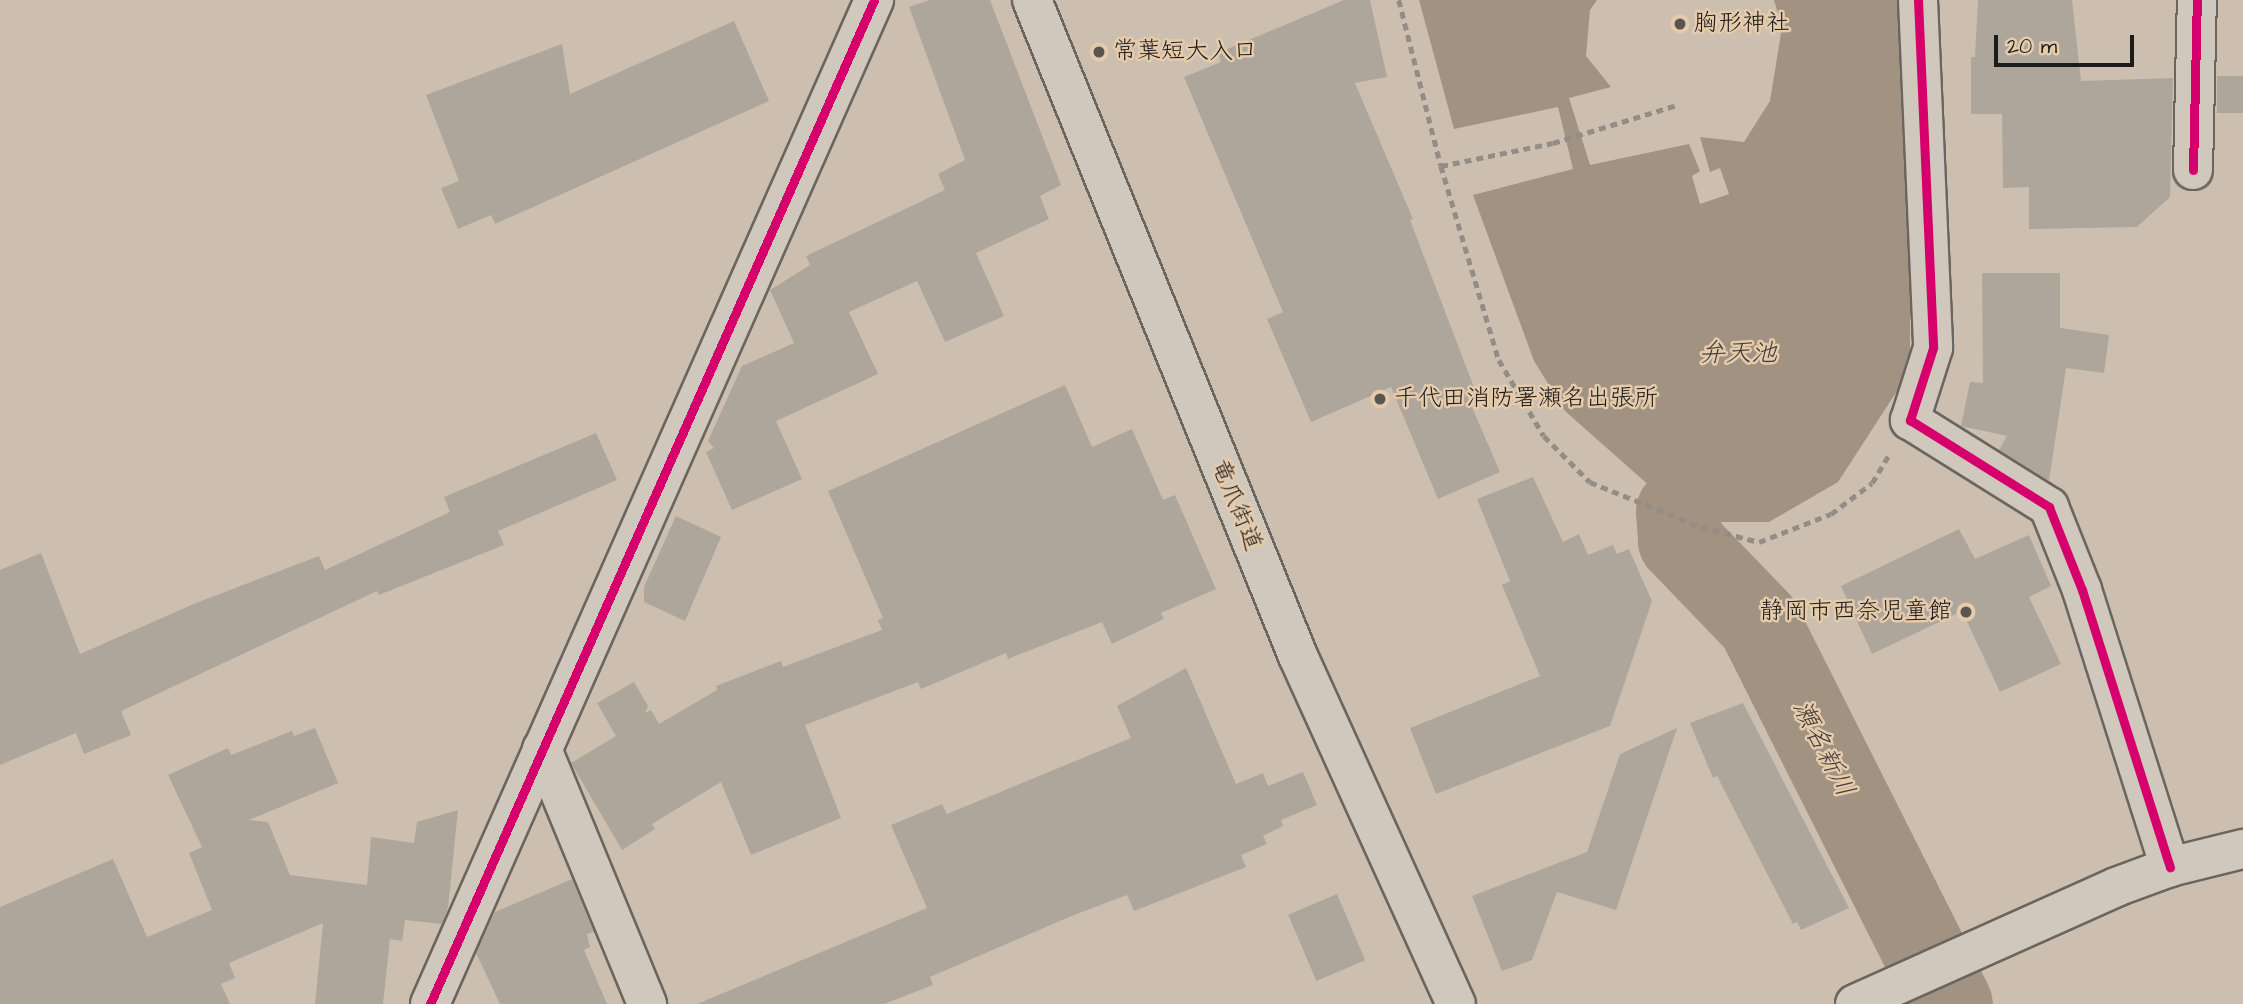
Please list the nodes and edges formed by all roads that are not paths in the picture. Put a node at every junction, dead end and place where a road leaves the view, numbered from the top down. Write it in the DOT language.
graph roads {
  1 [pos="874,0"];
  2 [pos="1032,0"];
  3 [pos="1918,0"];
  4 [pos="2197,0"];
  5 [pos="2193,170"];
  6 [pos="542,750"];
  7 [pos="2243,849"];
  8 [pos="2170,867"];
  9 [pos="430,1004"];
  10 [pos="647,1004"];
  11 [pos="1456,1004"];
  12 [pos="1855,1004"];
  1 -- 6 [label="street"];
  2 -- 11 [label="street, 竜爪街道"];
  3 -- 8 [label="street"];
  4 -- 5 [label="street"];
  6 -- 9 [label="street"];
  6 -- 10 [label="street"];
  7 -- 8 [label="street"];
  8 -- 12 [label="street"];
}
